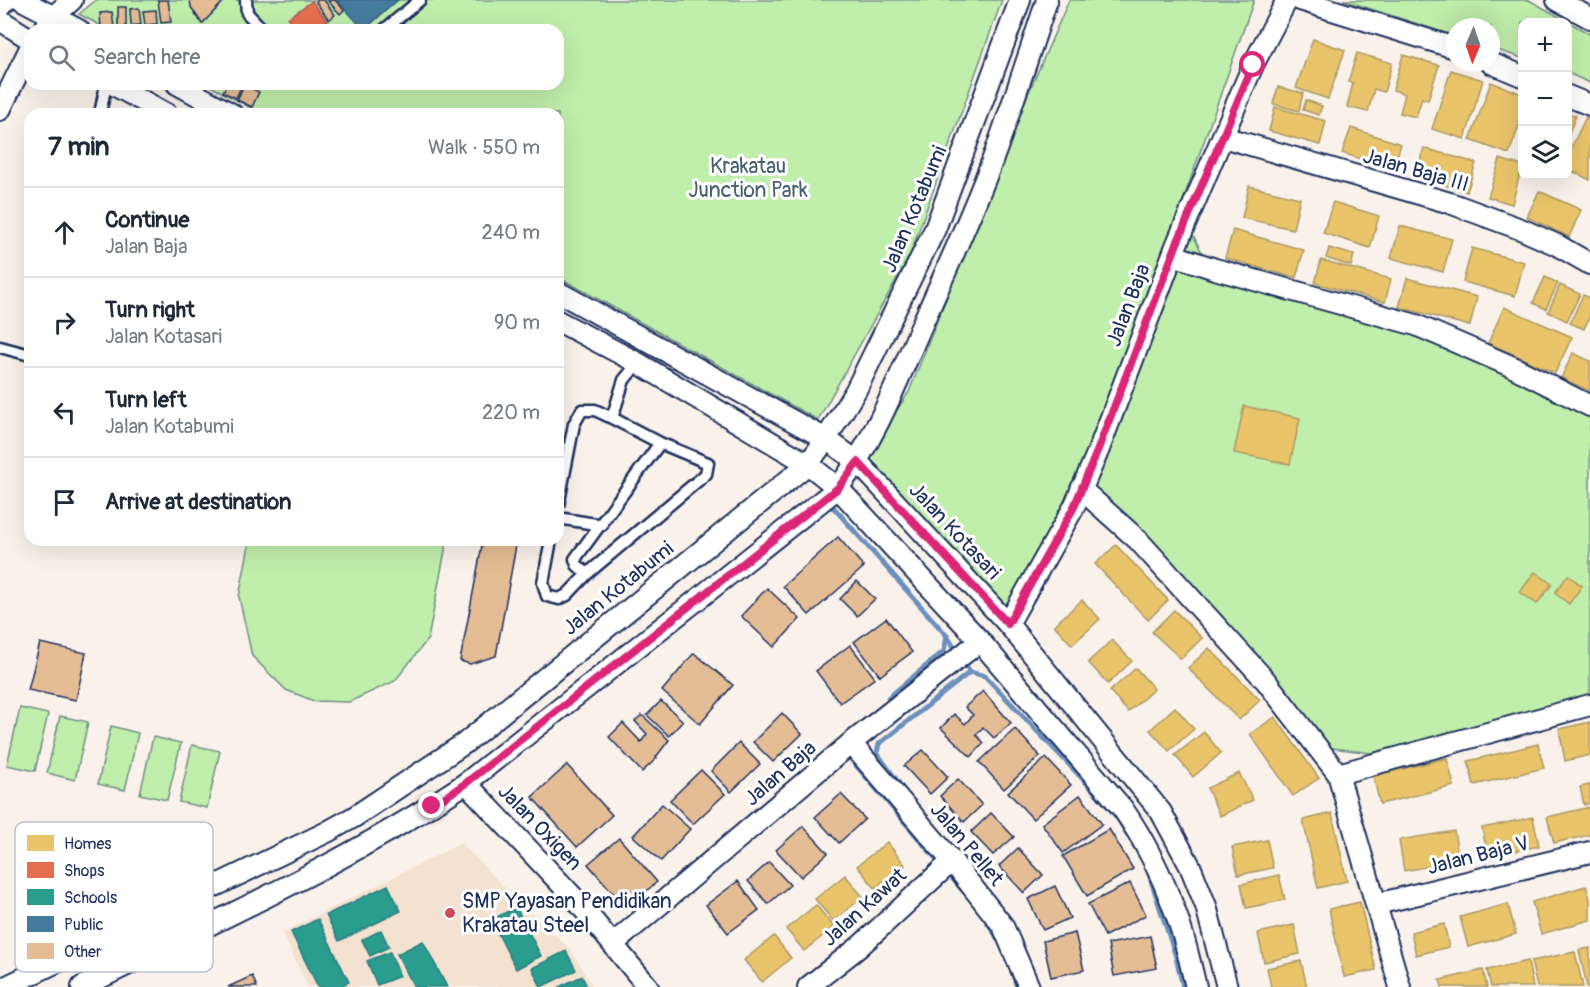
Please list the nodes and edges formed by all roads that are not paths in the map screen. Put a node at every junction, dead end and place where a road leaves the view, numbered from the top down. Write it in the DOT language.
graph roads {
  1 [pos="6,0"];
  2 [pos="22,0"];
  3 [pos="72,0"];
  4 [pos="246,0"];
  5 [pos="420,0"];
  6 [pos="1020,0"];
  7 [pos="1047,0"];
  8 [pos="1287,0"];
  9 [pos="1300,0"];
  10 [pos="1557,0"];
  11 [pos="0,7"];
  12 [pos="1590,18"];
  13 [pos="0,20"];
  14 [pos="48,23"];
  15 [pos="257,24"];
  16 [pos="391,24"];
  17 [pos="24,35"];
  18 [pos="1446,45"];
  19 [pos="24,60"];
  20 [pos="1500,67"];
  21 [pos="1518,74"];
  22 [pos="105,90"];
  23 [pos="123,90"];
  24 [pos="188,90"];
  25 [pos="1572,98"];
  26 [pos="1590,105"];
  27 [pos="101,108"];
  28 [pos="154,108"];
  29 [pos="221,108"];
  30 [pos="0,110"];
  31 [pos="1223,137"];
  32 [pos="1173,255"];
  33 [pos="1590,264"];
  34 [pos="564,295"];
  35 [pos="564,324"];
  36 [pos="0,347"];
  37 [pos="24,353"];
  38 [pos="638,363"];
  39 [pos="1590,406"];
  40 [pos="612,418"];
  41 [pos="826,439"];
  42 [pos="660,443"];
  43 [pos="858,462"];
  44 [pos="808,464"];
  45 [pos="564,476"];
  46 [pos="838,488"];
  47 [pos="1082,489"];
  48 [pos="564,519"];
  49 [pos="602,525"];
  50 [pos="550,546"];
  51 [pos="587,574"];
  52 [pos="1008,624"];
  53 [pos="978,643"];
  54 [pos="1590,705"];
  55 [pos="851,743"];
  56 [pos="1338,774"];
  57 [pos="466,783"];
  58 [pos="1161,812"];
  59 [pos="1136,827"];
  60 [pos="327,832"];
  61 [pos="1590,852"];
  62 [pos="342,857"];
  63 [pos="946,866"];
  64 [pos="213,887"];
  65 [pos="1377,904"];
  66 [pos="213,922"];
  67 [pos="613,944"];
  68 [pos="36,972"];
  69 [pos="112,972"];
  70 [pos="5,987"];
  71 [pos="82,987"];
  72 [pos="648,987"];
  73 [pos="808,987"];
  74 [pos="1029,987"];
  75 [pos="1197,987"];
  76 [pos="1227,987"];
  77 [pos="1400,987"];
  1 -- 11 [label="street"];
  2 -- 14 [label="street"];
  3 -- 14 [label="street"];
  4 -- 15 [label="lane"];
  5 -- 16 [label="lane"];
  6 -- 41 [label="street, Jalan Kotabumi"];
  7 -- 43 [label="street"];
  8 -- 31 [label="street, Jalan Baja"];
  9 -- 18 [label="street"];
  10 -- 12 [label="street"];
  13 -- 17 [label="street"];
  19 -- 30 [label="street"];
  20 -- 21 [label="street"];
  22 -- 27 [label="lane"];
  23 -- 28 [label="street"];
  24 -- 29 [label="street"];
  25 -- 26 [label="street"];
  31 -- 32 [label="street, Jalan Baja"];
  31 -- 33 [label="street, Jalan Baja III"];
  32 -- 39 [label="street"];
  32 -- 47 [label="street, Jalan Baja"];
  34 -- 41 [label="street, Jalan Kotasari"];
  35 -- 38 [label="street"];
  36 -- 37 [label="lane"];
  38 -- 40 [label="lane"];
  38 -- 44 [label="street"];
  40 -- 42 [label="lane"];
  40 -- 45 [label="lane"];
  41 -- 43 [label="street, Jalan Kotasari"];
  41 -- 44 [label="street, Jalan Kotabumi"];
  42 -- 49 [label="lane"];
  42 -- 51 [label="lane"];
  43 -- 46 [label="street"];
  43 -- 52 [label="street, Jalan Kotasari"];
  44 -- 46 [label="street"];
  44 -- 60 [label="street, Jalan Kotabumi"];
  46 -- 53 [label="street"];
  46 -- 57 [label="street"];
  47 -- 52 [label="street, Jalan Baja"];
  47 -- 56 [label="street"];
  48 -- 49 [label="lane"];
  49 -- 51 [label="lane"];
  50 -- 51 [label="lane"];
  52 -- 58 [label="street, Jalan Kotasari"];
  53 -- 55 [label="street, Jalan Baja"];
  53 -- 59 [label="street"];
  54 -- 56 [label="street"];
  55 -- 63 [label="street, Jalan Pellet"];
  55 -- 67 [label="street, Jalan Baja"];
  56 -- 65 [label="street"];
  57 -- 62 [label="street"];
  57 -- 67 [label="street, Jalan Oxigen"];
  58 -- 59 [label="street"];
  58 -- 76 [label="street, Jalan Kotasari"];
  59 -- 75 [label="street"];
  60 -- 62 [label="street"];
  60 -- 64 [label="street, Jalan Kotabumi"];
  61 -- 65 [label="street, Jalan Baja V"];
  62 -- 66 [label="street"];
  63 -- 73 [label="street, Jalan Kawat"];
  63 -- 74 [label="street, Jalan Pellet"];
  65 -- 77 [label="street"];
  67 -- 72 [label="street, Jalan Oxigen"];
  68 -- 70 [label="street, Jalan Kotabumi"];
  69 -- 71 [label="street"];
}
